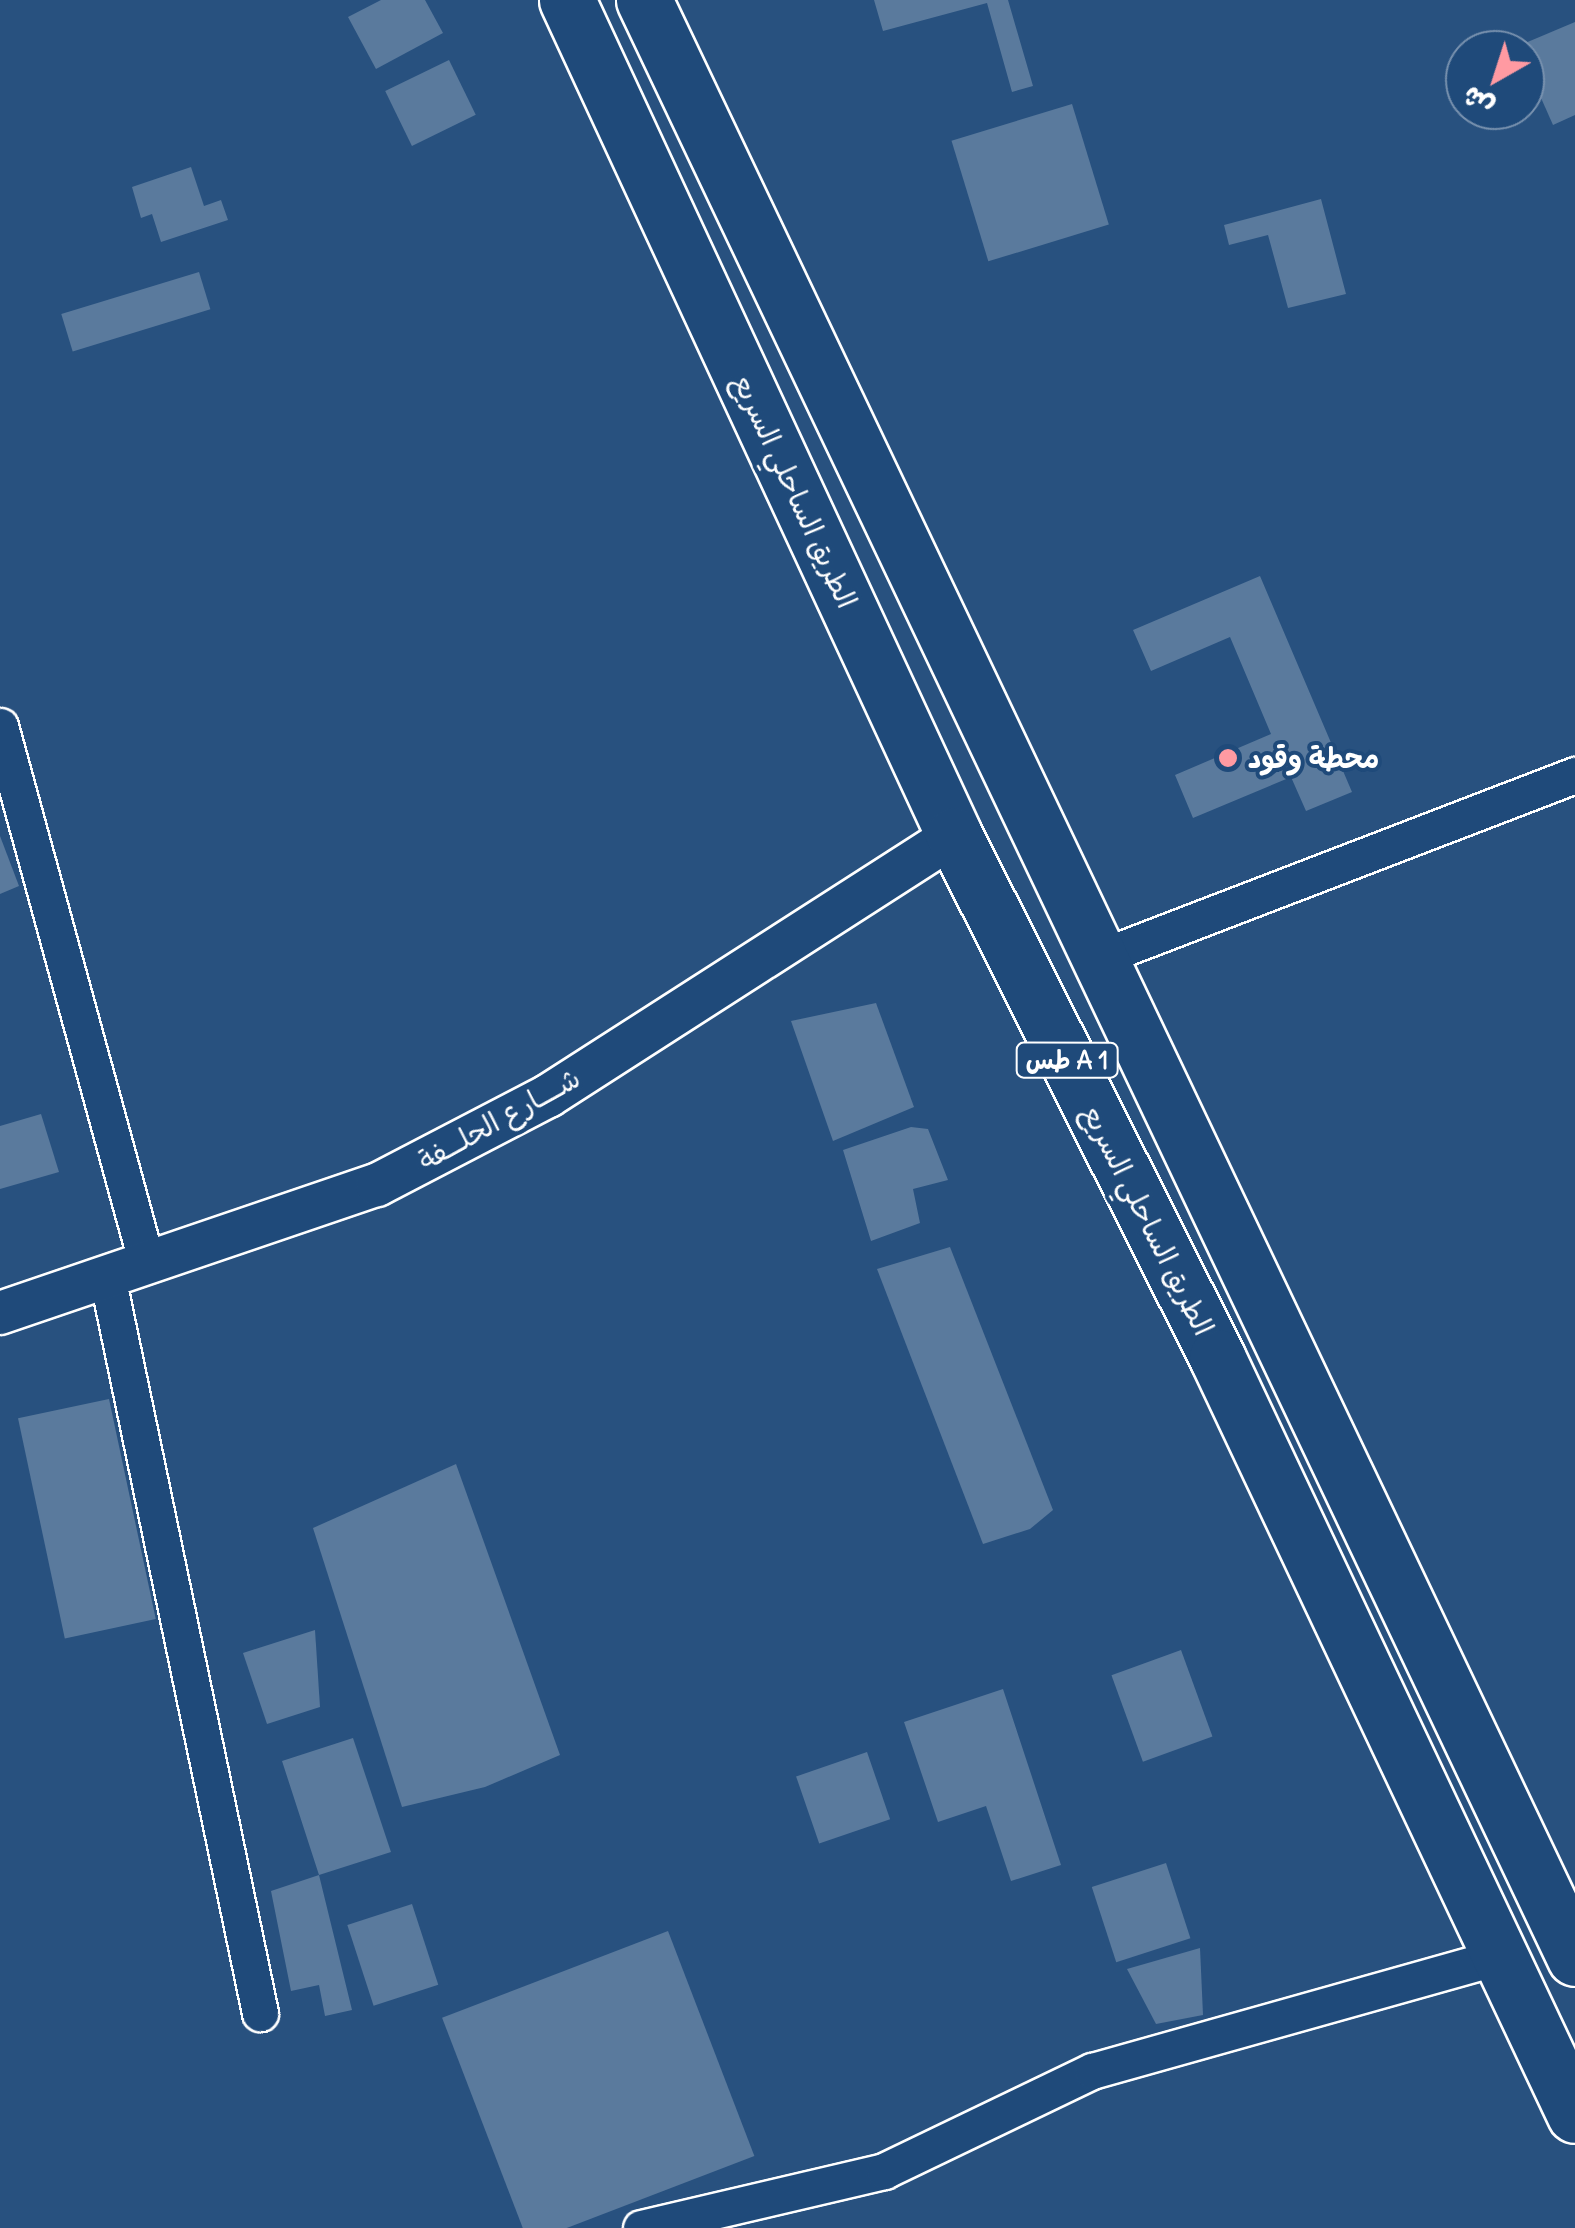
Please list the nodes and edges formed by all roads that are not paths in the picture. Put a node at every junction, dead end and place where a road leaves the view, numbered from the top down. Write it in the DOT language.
graph roads {
  1 [pos="566,0"];
  2 [pos="644,0"];
  3 [pos="0,726"];
  4 [pos="1575,775"];
  5 [pos="954,835"];
  6 [pos="1100,957"];
  7 [pos="127,1270"];
  8 [pos="0,1313"];
  9 [pos="1573,1950"];
  10 [pos="1498,1957"];
  11 [pos="260,2013"];
  12 [pos="1575,2113"];
  13 [pos="641,2228"];
  1 -- 5 [label="highway, الطريق الساحلي السريع / طس A 1"];
  2 -- 6 [label="highway, طس A 1"];
  3 -- 7 [label="street"];
  4 -- 6 [label="street"];
  5 -- 7 [label="street, شــــارع الحلـــفة"];
  5 -- 10 [label="highway, الطريق الساحلي السريع / طس A 1"];
  6 -- 9 [label="highway, طس A 1"];
  7 -- 8 [label="street, شــــارع الحلـــفة"];
  7 -- 11 [label="street"];
  10 -- 12 [label="highway, الطريق الساحلي السريع / طس A 1"];
  10 -- 13 [label="street"];
}
